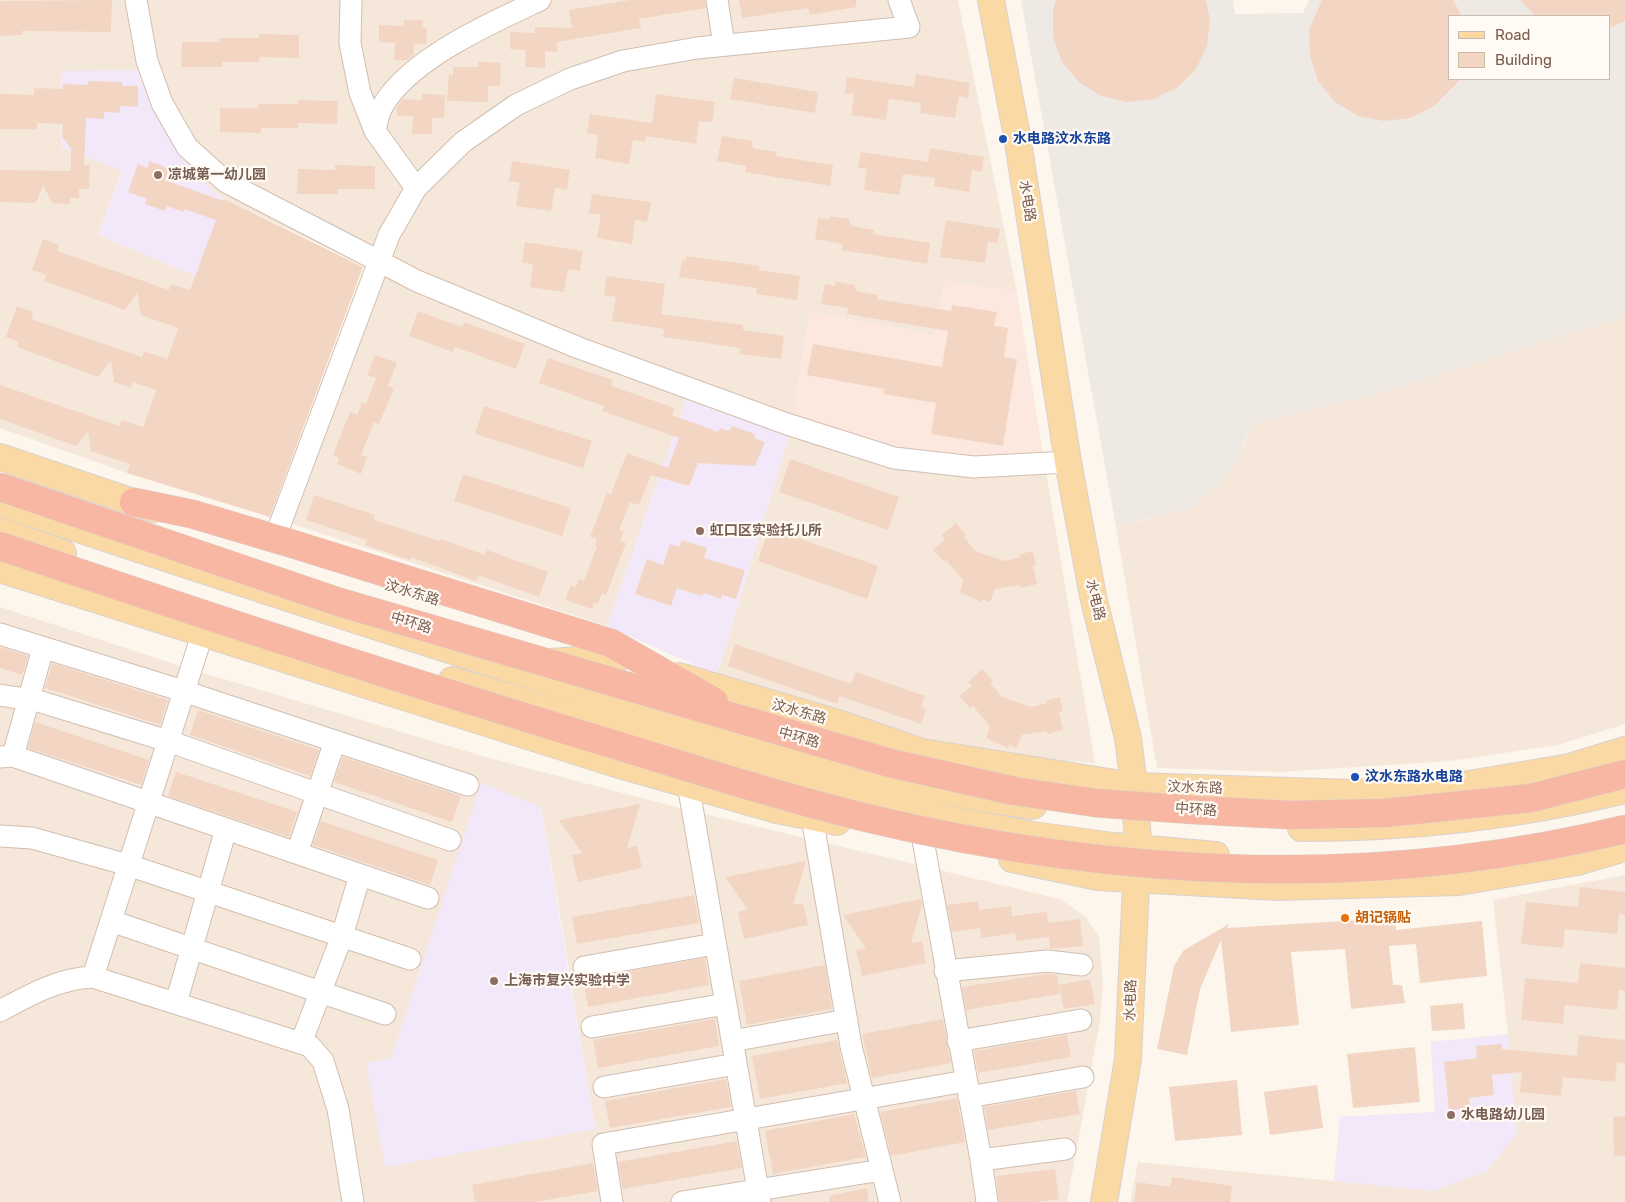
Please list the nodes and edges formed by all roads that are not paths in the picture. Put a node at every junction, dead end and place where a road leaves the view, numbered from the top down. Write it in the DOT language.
graph roads {
  1 [pos="136,0"];
  2 [pos="351,0"];
  3 [pos="540,0"];
  4 [pos="717,0"];
  5 [pos="899,0"];
  6 [pos="991,0"];
  7 [pos="724,45"];
  8 [pos="375,131"];
  9 [pos="416,188"];
  10 [pos="378,259"];
  11 [pos="0,458"];
  12 [pos="1068,462"];
  13 [pos="0,487"];
  14 [pos="134,502"];
  15 [pos="0,503"];
  16 [pos="0,531"];
  17 [pos="281,534"];
  18 [pos="0,546"];
  19 [pos="0,570"];
  20 [pos="166,588"];
  21 [pos="92,600"];
  22 [pos="0,634"];
  23 [pos="202,635"];
  24 [pos="43,648"];
  25 [pos="620,657"];
  26 [pos="498,665"];
  27 [pos="712,686"];
  28 [pos="183,691"];
  29 [pos="488,691"];
  30 [pos="0,695"];
  31 [pos="28,700"];
  32 [pos="752,725"];
  33 [pos="844,725"];
  34 [pos="168,741"];
  35 [pos="335,741"];
  36 [pos="1625,750"];
  37 [pos="6,757"];
  38 [pos="594,757"];
  39 [pos="1537,772"];
  40 [pos="1625,774"];
  41 [pos="904,782"];
  42 [pos="688,784"];
  43 [pos="468,785"];
  44 [pos="1134,786"];
  45 [pos="1625,790"];
  46 [pos="318,794"];
  47 [pos="148,803"];
  48 [pos="1625,815"];
  49 [pos="812,817"];
  50 [pos="1482,818"];
  51 [pos="1136,819"];
  52 [pos="226,829"];
  53 [pos="1625,829"];
  54 [pos="1549,833"];
  55 [pos="0,836"];
  56 [pos="450,840"];
  57 [pos="923,840"];
  58 [pos="1138,848"];
  59 [pos="1625,848"];
  60 [pos="297,853"];
  61 [pos="128,865"];
  62 [pos="360,874"];
  63 [pos="1502,874"];
  64 [pos="1136,880"];
  65 [pos="209,892"];
  66 [pos="428,898"];
  67 [pos="111,921"];
  68 [pos="342,936"];
  69 [pos="715,944"];
  70 [pos="193,949"];
  71 [pos="410,959"];
  72 [pos="1082,965"];
  73 [pos="584,967"];
  74 [pos="945,971"];
  75 [pos="93,977"];
  76 [pos="322,993"];
  77 [pos="176,1003"];
  78 [pos="726,1004"];
  79 [pos="0,1011"];
  80 [pos="385,1014"];
  81 [pos="847,1020"];
  82 [pos="1081,1020"];
  83 [pos="592,1027"];
  84 [pos="732,1041"];
  85 [pos="958,1041"];
  86 [pos="301,1043"];
  87 [pos="736,1064"];
  88 [pos="1083,1077"];
  89 [pos="604,1087"];
  90 [pos="967,1089"];
  91 [pos="864,1098"];
  92 [pos="746,1119"];
  93 [pos="1065,1149"];
  94 [pos="981,1160"];
  95 [pos="882,1170"];
  96 [pos="759,1196"];
  97 [pos="353,1202"];
  98 [pos="612,1202"];
  99 [pos="682,1202"];
  100 [pos="890,1202"];
  101 [pos="987,1202"];
  102 [pos="1104,1202"];
  1 -- 10 [label="street"];
  2 -- 8 [label="street"];
  3 -- 8 [label="street"];
  4 -- 7 [label="street"];
  5 -- 7 [label="street"];
  6 -- 12 [label="main road, 水电路"];
  7 -- 9 [label="street"];
  8 -- 9 [label="street"];
  9 -- 10 [label="street"];
  10 -- 12 [label="street"];
  10 -- 17 [label="street"];
  11 -- 14 [label="main road, 汶水东路"];
  12 -- 44 [label="main road, 水电路"];
  13 -- 32 [label="highway, 中环路, bridge"];
  14 -- 17 [label="highway"];
  14 -- 25 [label="main road, 汶水东路"];
  15 -- 26 [label="main road"];
  16 -- 20 [label="main road"];
  17 -- 27 [label="street"];
  17 -- 32 [label="highway, bridge"];
  18 -- 53 [label="highway, bridge"];
  19 -- 21 [label="main road"];
  20 -- 21 [label="main road"];
  20 -- 29 [label="main road"];
  21 -- 23 [label="main road"];
  22 -- 24 [label="street"];
  23 -- 28 [label="street"];
  23 -- 38 [label="main road"];
  24 -- 28 [label="street"];
  24 -- 31 [label="street"];
  25 -- 26 [label="main road"];
  25 -- 27 [label="main road, 汶水东路"];
  26 -- 41 [label="main road"];
  27 -- 33 [label="main road, 汶水东路"];
  28 -- 34 [label="street"];
  28 -- 35 [label="street"];
  29 -- 38 [label="main road"];
  29 -- 58 [label="main road"];
  30 -- 31 [label="street"];
  31 -- 34 [label="street"];
  31 -- 37 [label="street"];
  32 -- 40 [label="highway, 中环路, bridge"];
  33 -- 41 [label="main road"];
  33 -- 44 [label="main road, 汶水东路"];
  34 -- 46 [label="street"];
  34 -- 47 [label="street"];
  35 -- 43 [label="street"];
  35 -- 46 [label="street"];
  36 -- 39 [label="main road, 汶水东路"];
  37 -- 47 [label="street"];
  38 -- 42 [label="main road"];
  39 -- 44 [label="main road, 汶水东路"];
  39 -- 50 [label="main road"];
  41 -- 51 [label="main road"];
  42 -- 49 [label="main road"];
  42 -- 69 [label="street"];
  44 -- 51 [label="main road, 水电路"];
  45 -- 50 [label="main road"];
  46 -- 56 [label="street"];
  46 -- 60 [label="street"];
  47 -- 52 [label="street"];
  47 -- 61 [label="street"];
  48 -- 54 [label="main road"];
  49 -- 57 [label="main road"];
  49 -- 81 [label="street"];
  50 -- 51 [label="main road"];
  51 -- 58 [label="main road, 水电路"];
  52 -- 60 [label="street"];
  52 -- 65 [label="street"];
  54 -- 58 [label="main road"];
  54 -- 63 [label="main road"];
  55 -- 61 [label="street"];
  57 -- 64 [label="main road"];
  57 -- 74 [label="street"];
  58 -- 64 [label="main road, 水电路"];
  59 -- 63 [label="main road"];
  60 -- 62 [label="street"];
  61 -- 65 [label="street"];
  61 -- 67 [label="street"];
  62 -- 66 [label="street"];
  62 -- 68 [label="street"];
  63 -- 64 [label="main road"];
  64 -- 102 [label="main road, 水电路"];
  65 -- 68 [label="street"];
  65 -- 70 [label="street"];
  67 -- 70 [label="street"];
  67 -- 75 [label="street"];
  68 -- 71 [label="street"];
  68 -- 76 [label="street"];
  69 -- 73 [label="street"];
  69 -- 78 [label="street"];
  70 -- 76 [label="street"];
  70 -- 77 [label="street"];
  72 -- 74 [label="street"];
  74 -- 85 [label="street"];
  75 -- 77 [label="street"];
  75 -- 79 [label="street"];
  76 -- 80 [label="street"];
  76 -- 86 [label="street"];
  77 -- 86 [label="street"];
  78 -- 83 [label="street"];
  78 -- 84 [label="street"];
  81 -- 84 [label="street"];
  81 -- 91 [label="street"];
  82 -- 85 [label="street"];
  84 -- 87 [label="street"];
  85 -- 90 [label="street"];
  86 -- 97 [label="street"];
  87 -- 89 [label="street"];
  87 -- 92 [label="street"];
  88 -- 90 [label="street"];
  90 -- 91 [label="street"];
  90 -- 94 [label="street"];
  91 -- 92 [label="street"];
  91 -- 95 [label="street"];
  92 -- 96 [label="street"];
  92 -- 98 [label="street"];
  93 -- 94 [label="street"];
  94 -- 101 [label="street"];
  95 -- 96 [label="street"];
  95 -- 100 [label="street"];
  96 -- 99 [label="street"];
}
